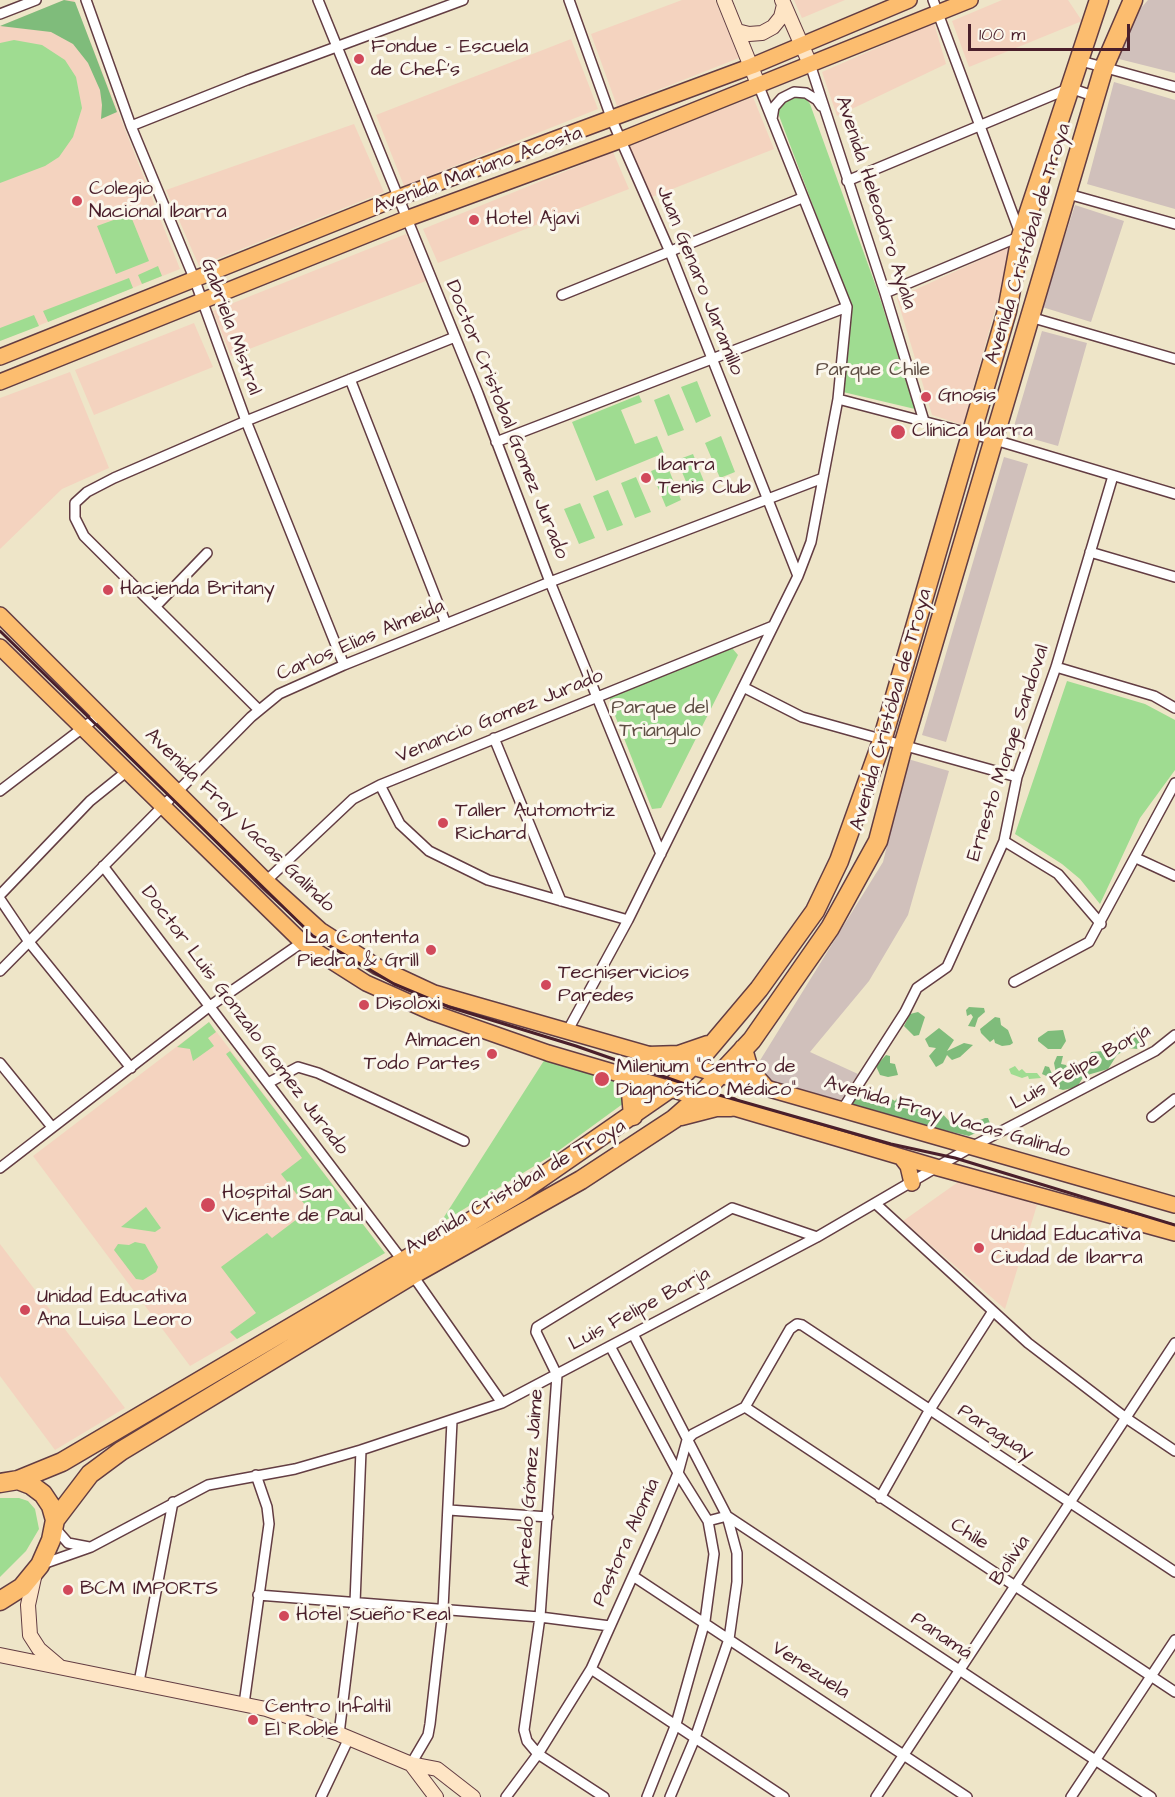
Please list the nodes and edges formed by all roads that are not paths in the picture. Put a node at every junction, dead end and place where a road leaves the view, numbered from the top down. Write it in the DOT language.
graph roads {
  1 [pos="36,0"];
  2 [pos="86,0"];
  3 [pos="318,0"];
  4 [pos="463,0"];
  5 [pos="569,0"];
  6 [pos="724,0"];
  7 [pos="909,0"];
  8 [pos="970,0"];
  9 [pos="1086,0"];
  10 [pos="1099,0"];
  11 [pos="1133,0"];
  12 [pos="783,3"];
  13 [pos="936,6"];
  14 [pos="0,14"];
  15 [pos="1094,21"];
  16 [pos="737,31"];
  17 [pos="802,45"];
  18 [pos="336,46"];
  19 [pos="1081,61"];
  20 [pos="810,64"];
  21 [pos="752,66"];
  22 [pos="1104,67"];
  23 [pos="758,84"];
  24 [pos="1175,87"];
  25 [pos="1070,88"];
  26 [pos="1096,97"];
  27 [pos="824,111"];
  28 [pos="612,120"];
  29 [pos="772,120"];
  30 [pos="982,125"];
  31 [pos="131,126"];
  32 [pos="621,140"];
  33 [pos="847,181"];
  34 [pos="1068,194"];
  35 [pos="398,198"];
  36 [pos="802,198"];
  37 [pos="406,219"];
  38 [pos="1175,224"];
  39 [pos="1021,236"];
  40 [pos="670,252"];
  41 [pos="194,278"];
  42 [pos="885,293"];
  43 [pos="562,295"];
  44 [pos="203,300"];
  45 [pos="847,307"];
  46 [pos="1030,317"];
  47 [pos="455,337"];
  48 [pos="0,357"];
  49 [pos="1175,359"];
  50 [pos="713,361"];
  51 [pos="350,379"];
  52 [pos="0,382"];
  53 [pos="838,399"];
  54 [pos="246,421"];
  55 [pos="924,421"];
  56 [pos="972,434"];
  57 [pos="995,440"];
  58 [pos="496,442"];
  59 [pos="1113,476"];
  60 [pos="823,478"];
  61 [pos="1175,494"];
  62 [pos="768,500"];
  63 [pos="1090,552"];
  64 [pos="207,553"];
  65 [pos="798,576"];
  66 [pos="1175,577"];
  67 [pos="550,582"];
  68 [pos="156,606"];
  69 [pos="0,615"];
  70 [pos="446,624"];
  71 [pos="773,626"];
  72 [pos="0,647"];
  73 [pos="344,665"];
  74 [pos="1056,667"];
  75 [pos="743,687"];
  76 [pos="598,696"];
  77 [pos="1175,708"];
  78 [pos="258,709"];
  79 [pos="101,714"];
  80 [pos="82,728"];
  81 [pos="494,738"];
  82 [pos="882,741"];
  83 [pos="903,746"];
  84 [pos="126,772"];
  85 [pos="1017,777"];
  86 [pos="1175,783"];
  87 [pos="380,785"];
  88 [pos="0,791"];
  89 [pos="177,792"];
  90 [pos="162,807"];
  91 [pos="1004,841"];
  92 [pos="661,854"];
  93 [pos="1136,858"];
  94 [pos="104,866"];
  95 [pos="1175,876"];
  96 [pos="266,881"];
  97 [pos="0,897"];
  98 [pos="561,901"];
  99 [pos="628,920"];
  100 [pos="1101,924"];
  101 [pos="320,930"];
  102 [pos="29,942"];
  103 [pos="303,943"];
  104 [pos="0,971"];
  105 [pos="1014,982"];
  106 [pos="210,1006"];
  107 [pos="568,1030"];
  108 [pos="1175,1035"];
  109 [pos="715,1041"];
  110 [pos="744,1049"];
  111 [pos="648,1056"];
  112 [pos="0,1063"];
  113 [pos="131,1068"];
  114 [pos="689,1068"];
  115 [pos="720,1075"];
  116 [pos="624,1076"];
  117 [pos="268,1083"];
  118 [pos="764,1087"];
  119 [pos="669,1089"];
  120 [pos="699,1097"];
  121 [pos="1175,1099"];
  122 [pos="731,1107"];
  123 [pos="842,1110"];
  124 [pos="633,1116"];
  125 [pos="1152,1117"];
  126 [pos="674,1119"];
  127 [pos="52,1127"];
  128 [pos="464,1141"];
  129 [pos="973,1146"];
  130 [pos="901,1157"];
  131 [pos="0,1168"];
  132 [pos="939,1168"];
  133 [pos="912,1183"];
  134 [pos="876,1203"];
  135 [pos="1175,1205"];
  136 [pos="1175,1233"];
  137 [pos="817,1237"];
  138 [pos="407,1268"];
  139 [pos="993,1311"];
  140 [pos="633,1334"];
  141 [pos="1175,1343"];
  142 [pos="610,1346"];
  143 [pos="557,1375"];
  144 [pos="502,1403"];
  145 [pos="745,1407"];
  146 [pos="928,1411"];
  147 [pos="1126,1418"];
  148 [pos="452,1421"];
  149 [pos="687,1440"];
  150 [pos="361,1450"];
  151 [pos="1175,1451"];
  152 [pos="678,1473"];
  153 [pos="256,1475"];
  154 [pos="7,1478"];
  155 [pos="880,1498"];
  156 [pos="173,1502"];
  157 [pos="1071,1503"];
  158 [pos="449,1510"];
  159 [pos="727,1516"];
  160 [pos="548,1517"];
  161 [pos="708,1521"];
  162 [pos="55,1523"];
  163 [pos="91,1547"];
  164 [pos="38,1569"];
  165 [pos="1175,1572"];
  166 [pos="633,1575"];
  167 [pos="1015,1587"];
  168 [pos="258,1595"];
  169 [pos="0,1601"];
  170 [pos="355,1603"];
  171 [pos="443,1609"];
  172 [pos="540,1617"];
  173 [pos="705,1621"];
  174 [pos="610,1626"];
  175 [pos="729,1639"];
  176 [pos="1175,1640"];
  177 [pos="0,1655"];
  178 [pos="63,1669"];
  179 [pos="591,1669"];
  180 [pos="960,1671"];
  181 [pos="1151,1676"];
  182 [pos="139,1682"];
  183 [pos="1175,1692"];
  184 [pos="244,1704"];
  185 [pos="676,1724"];
  186 [pos="344,1736"];
  187 [pos="695,1738"];
  188 [pos="538,1754"];
  189 [pos="904,1755"];
  190 [pos="1095,1760"];
  191 [pos="411,1764"];
  192 [pos="431,1794"];
  193 [pos="321,1797"];
  194 [pos="473,1797"];
  195 [pos="506,1797"];
  196 [pos="604,1797"];
  197 [pos="647,1797"];
  198 [pos="670,1797"];
  199 [pos="784,1797"];
  200 [pos="876,1797"];
  201 [pos="967,1797"];
  202 [pos="1071,1797"];
  203 [pos="1151,1797"];
  1 -- 14 [label="street"];
  2 -- 31 [label="street, Gabriela Mistral"];
  3 -- 18 [label="street, Doctor Cristobal Gomez Jurado"];
  4 -- 18 [label="street"];
  5 -- 28 [label="street, Juan Genaro Jaramillo"];
  6 -- 16 [label="street"];
  7 -- 17 [label="main road, Avenida Mariano Acosta"];
  8 -- 13 [label="main road, Avenida Mariano Acosta"];
  9 -- 15 [label="highway"];
  10 -- 15 [label="highway, Avenida Cristóbal de Troya"];
  11 -- 22 [label="highway, Avenida Cristóbal de Troya"];
  12 -- 16 [label="street"];
  12 -- 17 [label="street, Avenida Heleodoro Ayala"];
  13 -- 20 [label="main road, Avenida Mariano Acosta"];
  13 -- 30 [label="street"];
  15 -- 19 [label="highway, Avenida Cristóbal de Troya"];
  16 -- 21 [label="street"];
  17 -- 20 [label="street, Avenida Heleodoro Ayala"];
  17 -- 21 [label="main road, Avenida Mariano Acosta"];
  18 -- 31 [label="street"];
  18 -- 35 [label="street, Doctor Cristobal Gomez Jurado"];
  19 -- 22 [label="street"];
  19 -- 25 [label="highway, Avenida Cristóbal de Troya"];
  20 -- 23 [label="main road, Avenida Mariano Acosta"];
  20 -- 27 [label="street, Avenida Heleodoro Ayala"];
  21 -- 23 [label="street"];
  21 -- 28 [label="main road, Avenida Mariano Acosta"];
  22 -- 24 [label="street"];
  22 -- 26 [label="highway, Avenida Cristóbal de Troya"];
  23 -- 29 [label="street"];
  23 -- 32 [label="main road, Avenida Mariano Acosta"];
  25 -- 26 [label="street"];
  25 -- 30 [label="street"];
  25 -- 39 [label="highway, Avenida Cristóbal de Troya"];
  26 -- 34 [label="highway, Avenida Cristóbal de Troya"];
  27 -- 29 [label="street"];
  27 -- 33 [label="street, Avenida Heleodoro Ayala"];
  28 -- 32 [label="street, Juan Genaro Jaramillo"];
  28 -- 35 [label="main road, Avenida Mariano Acosta"];
  29 -- 36 [label="street"];
  30 -- 33 [label="street"];
  30 -- 39 [label="street"];
  31 -- 41 [label="street, Gabriela Mistral"];
  32 -- 37 [label="main road, Avenida Mariano Acosta"];
  32 -- 40 [label="street, Juan Genaro Jaramillo"];
  33 -- 42 [label="street, Avenida Heleodoro Ayala"];
  34 -- 38 [label="street"];
  34 -- 46 [label="highway, Avenida Cristóbal de Troya"];
  35 -- 37 [label="street, Doctor Cristobal Gomez Jurado"];
  35 -- 41 [label="main road, Avenida Mariano Acosta"];
  36 -- 40 [label="street"];
  36 -- 45 [label="street"];
  37 -- 44 [label="main road, Avenida Mariano Acosta"];
  37 -- 47 [label="street, Doctor Cristobal Gomez Jurado"];
  39 -- 42 [label="street"];
  39 -- 56 [label="highway, Avenida Cristóbal de Troya"];
  40 -- 43 [label="street"];
  40 -- 50 [label="street, Juan Genaro Jaramillo"];
  41 -- 44 [label="street, Gabriela Mistral"];
  41 -- 48 [label="main road, Avenida Mariano Acosta"];
  42 -- 55 [label="street, Avenida Heleodoro Ayala"];
  44 -- 52 [label="main road, Avenida Mariano Acosta"];
  44 -- 54 [label="street, Gabriela Mistral"];
  45 -- 50 [label="street"];
  45 -- 53 [label="street"];
  46 -- 49 [label="street"];
  46 -- 57 [label="highway, Avenida Cristóbal de Troya"];
  47 -- 51 [label="street"];
  47 -- 58 [label="street, Doctor Cristobal Gomez Jurado"];
  50 -- 58 [label="street"];
  50 -- 62 [label="street, Juan Genaro Jaramillo"];
  51 -- 54 [label="street"];
  51 -- 70 [label="street"];
  53 -- 55 [label="street"];
  53 -- 60 [label="street"];
  54 -- 68 [label="street"];
  54 -- 73 [label="street, Gabriela Mistral"];
  55 -- 56 [label="street"];
  56 -- 57 [label="street"];
  56 -- 82 [label="highway, Avenida Cristóbal de Troya"];
  57 -- 59 [label="street"];
  57 -- 83 [label="highway, Avenida Cristóbal de Troya"];
  58 -- 67 [label="street, Doctor Cristobal Gomez Jurado"];
  59 -- 61 [label="street"];
  59 -- 63 [label="street, Ernesto Monge Sandoval"];
  60 -- 62 [label="street, Carlos Elias Almeida"];
  60 -- 65 [label="street"];
  62 -- 65 [label="street, Juan Genaro Jaramillo"];
  62 -- 67 [label="street, Carlos Elias Almeida"];
  63 -- 66 [label="street"];
  63 -- 74 [label="street, Ernesto Monge Sandoval"];
  64 -- 68 [label="street"];
  65 -- 71 [label="street"];
  67 -- 70 [label="street, Carlos Elias Almeida"];
  67 -- 76 [label="street, Doctor Cristobal Gomez Jurado"];
  68 -- 78 [label="street"];
  69 -- 79 [label="main road, Avenida Fray Vacas Galindo"];
  70 -- 73 [label="street, Carlos Elias Almeida"];
  71 -- 75 [label="street"];
  71 -- 76 [label="street, Venancio Gomez Jurado"];
  72 -- 80 [label="main road"];
  73 -- 78 [label="street, Carlos Elias Almeida"];
  74 -- 77 [label="street"];
  74 -- 85 [label="street, Ernesto Monge Sandoval"];
  75 -- 82 [label="street"];
  75 -- 92 [label="street"];
  76 -- 81 [label="street, Venancio Gomez Jurado"];
  76 -- 92 [label="street, Doctor Cristobal Gomez Jurado"];
  78 -- 89 [label="street, Carlos Elias Almeida"];
  79 -- 80 [label="street"];
  79 -- 89 [label="main road, Avenida Fray Vacas Galindo"];
  80 -- 84 [label="main road"];
  80 -- 88 [label="street"];
  81 -- 87 [label="street, Venancio Gomez Jurado"];
  81 -- 98 [label="street"];
  82 -- 83 [label="street"];
  82 -- 109 [label="highway, Avenida Cristóbal de Troya"];
  83 -- 85 [label="street"];
  83 -- 110 [label="highway, Avenida Cristóbal de Troya"];
  84 -- 90 [label="main road"];
  84 -- 97 [label="street"];
  85 -- 91 [label="street, Ernesto Monge Sandoval"];
  86 -- 93 [label="street"];
  87 -- 96 [label="street, Venancio Gomez Jurado"];
  87 -- 98 [label="street"];
  89 -- 90 [label="street, Carlos Elias Almeida"];
  89 -- 96 [label="main road, Avenida Fray Vacas Galindo"];
  90 -- 94 [label="street, Carlos Elias Almeida"];
  90 -- 103 [label="main road"];
  91 -- 100 [label="street"];
  91 -- 123 [label="street, Ernesto Monge Sandoval"];
  92 -- 99 [label="street"];
  93 -- 95 [label="street"];
  93 -- 100 [label="street"];
  94 -- 102 [label="street, Carlos Elias Almeida"];
  94 -- 106 [label="street, Doctor Luis Gonzalo Gomez Jurado"];
  96 -- 101 [label="main road, Avenida Fray Vacas Galindo"];
  97 -- 102 [label="street"];
  98 -- 99 [label="street"];
  99 -- 107 [label="street"];
  100 -- 105 [label="street"];
  101 -- 103 [label="street"];
  101 -- 107 [label="main road, Avenida Fray Vacas Galindo"];
  102 -- 104 [label="street, Carlos Elias Almeida"];
  102 -- 113 [label="street"];
  103 -- 106 [label="street"];
  103 -- 116 [label="main road"];
  106 -- 113 [label="street"];
  106 -- 117 [label="street, Doctor Luis Gonzalo Gomez Jurado"];
  107 -- 111 [label="main road, Avenida Fray Vacas Galindo"];
  108 -- 129 [label="street, Luis Felipe Borja"];
  109 -- 111 [label="highway"];
  109 -- 114 [label="highway, Avenida Cristóbal de Troya"];
  110 -- 115 [label="highway, Avenida Cristóbal de Troya"];
  110 -- 118 [label="highway"];
  111 -- 114 [label="main road, Avenida Fray Vacas Galindo"];
  112 -- 127 [label="street"];
  113 -- 127 [label="street"];
  114 -- 115 [label="main road, Avenida Fray Vacas Galindo"];
  114 -- 119 [label="highway, Avenida Cristóbal de Troya"];
  115 -- 118 [label="main road, Avenida Fray Vacas Galindo"];
  115 -- 120 [label="highway, Avenida Cristóbal de Troya"];
  116 -- 119 [label="main road"];
  116 -- 124 [label="highway"];
  117 -- 128 [label="street"];
  117 -- 138 [label="street, Doctor Luis Gonzalo Gomez Jurado"];
  118 -- 123 [label="main road, Avenida Fray Vacas Galindo"];
  119 -- 120 [label="main road"];
  119 -- 124 [label="highway, Avenida Cristóbal de Troya"];
  120 -- 122 [label="main road"];
  120 -- 126 [label="highway, Avenida Cristóbal de Troya"];
  121 -- 125 [label="street"];
  122 -- 126 [label="highway"];
  122 -- 130 [label="main road"];
  123 -- 129 [label="main road, Avenida Fray Vacas Galindo"];
  124 -- 138 [label="highway, Avenida Cristóbal de Troya"];
  126 -- 138 [label="highway, Avenida Cristóbal de Troya"];
  127 -- 131 [label="street"];
  129 -- 132 [label="street, Luis Felipe Borja"];
  129 -- 135 [label="main road, Avenida Fray Vacas Galindo"];
  130 -- 132 [label="main road"];
  130 -- 133 [label="main road"];
  132 -- 133 [label="street, Luis Felipe Borja"];
  132 -- 136 [label="main road"];
  133 -- 134 [label="street, Luis Felipe Borja"];
  134 -- 137 [label="street, Luis Felipe Borja"];
  134 -- 139 [label="street"];
  137 -- 140 [label="street, Luis Felipe Borja"];
  137 -- 143 [label="street, Alfredo Gómez Jaime"];
  138 -- 144 [label="street, Doctor Luis Gonzalo Gomez Jurado"];
  138 -- 154 [label="highway, Avenida Cristóbal de Troya"];
  138 -- 162 [label="highway, Avenida Cristóbal de Troya"];
  139 -- 146 [label="street"];
  139 -- 147 [label="street"];
  140 -- 142 [label="street, Luis Felipe Borja"];
  140 -- 149 [label="street"];
  141 -- 147 [label="street, Bolivia"];
  142 -- 143 [label="street, Luis Felipe Borja"];
  142 -- 152 [label="street"];
  143 -- 144 [label="street, Luis Felipe Borja"];
  143 -- 160 [label="street, Alfredo Gómez Jaime"];
  144 -- 148 [label="street, Luis Felipe Borja"];
  145 -- 146 [label="street, Paraguay"];
  145 -- 149 [label="street"];
  145 -- 155 [label="street, Chile"];
  146 -- 155 [label="street"];
  146 -- 157 [label="street, Paraguay"];
  147 -- 151 [label="street"];
  147 -- 157 [label="street, Bolivia"];
  148 -- 150 [label="street, Luis Felipe Borja"];
  148 -- 158 [label="street"];
  149 -- 152 [label="street, Pastora Alomía"];
  149 -- 159 [label="street"];
  150 -- 153 [label="street, Luis Felipe Borja"];
  150 -- 170 [label="street"];
  152 -- 161 [label="street"];
  152 -- 166 [label="street, Pastora Alomía"];
  153 -- 156 [label="street, Luis Felipe Borja"];
  153 -- 168 [label="street"];
  154 -- 162 [label="highway"];
  155 -- 167 [label="street, Chile"];
  156 -- 163 [label="street, Luis Felipe Borja"];
  156 -- 182 [label="street"];
  157 -- 165 [label="street, Paraguay"];
  157 -- 167 [label="street, Bolivia"];
  158 -- 160 [label="street"];
  158 -- 171 [label="street"];
  159 -- 161 [label="street"];
  159 -- 175 [label="street"];
  159 -- 180 [label="street, Panamá"];
  160 -- 172 [label="street, Alfredo Gómez Jaime"];
  161 -- 173 [label="street"];
  162 -- 163 [label="street"];
  162 -- 164 [label="highway, Avenida Cristóbal de Troya"];
  163 -- 164 [label="street, Luis Felipe Borja"];
  164 -- 169 [label="highway"];
  164 -- 178 [label="street"];
  166 -- 173 [label="street, Venezuela"];
  166 -- 174 [label="street, Pastora Alomía"];
  167 -- 180 [label="street, Bolivia"];
  167 -- 181 [label="street, Chile"];
  168 -- 170 [label="street"];
  168 -- 184 [label="street"];
  170 -- 171 [label="street"];
  170 -- 186 [label="street"];
  171 -- 172 [label="street"];
  171 -- 191 [label="street"];
  172 -- 174 [label="street"];
  172 -- 188 [label="street, Alfredo Gómez Jaime"];
  173 -- 175 [label="street, Venezuela"];
  173 -- 185 [label="street"];
  174 -- 179 [label="street, Pastora Alomía"];
  175 -- 187 [label="street"];
  175 -- 189 [label="street, Venezuela"];
  176 -- 181 [label="street"];
  177 -- 178 [label="street"];
  178 -- 182 [label="street"];
  179 -- 185 [label="street"];
  179 -- 188 [label="street, Pastora Alomía"];
  180 -- 189 [label="street, Bolivia"];
  180 -- 190 [label="street, Panamá"];
  181 -- 183 [label="street, Chile"];
  181 -- 190 [label="street"];
  182 -- 184 [label="street"];
  184 -- 186 [label="street"];
  185 -- 187 [label="street"];
  185 -- 197 [label="street"];
  186 -- 191 [label="street"];
  186 -- 193 [label="street"];
  187 -- 198 [label="street"];
  187 -- 199 [label="street"];
  188 -- 195 [label="street, Pastora Alomía"];
  188 -- 196 [label="street"];
  189 -- 200 [label="street, Bolivia"];
  189 -- 201 [label="street, Venezuela"];
  190 -- 202 [label="street"];
  190 -- 203 [label="street, Panamá"];
  191 -- 192 [label="street"];
  191 -- 194 [label="street"];
}
